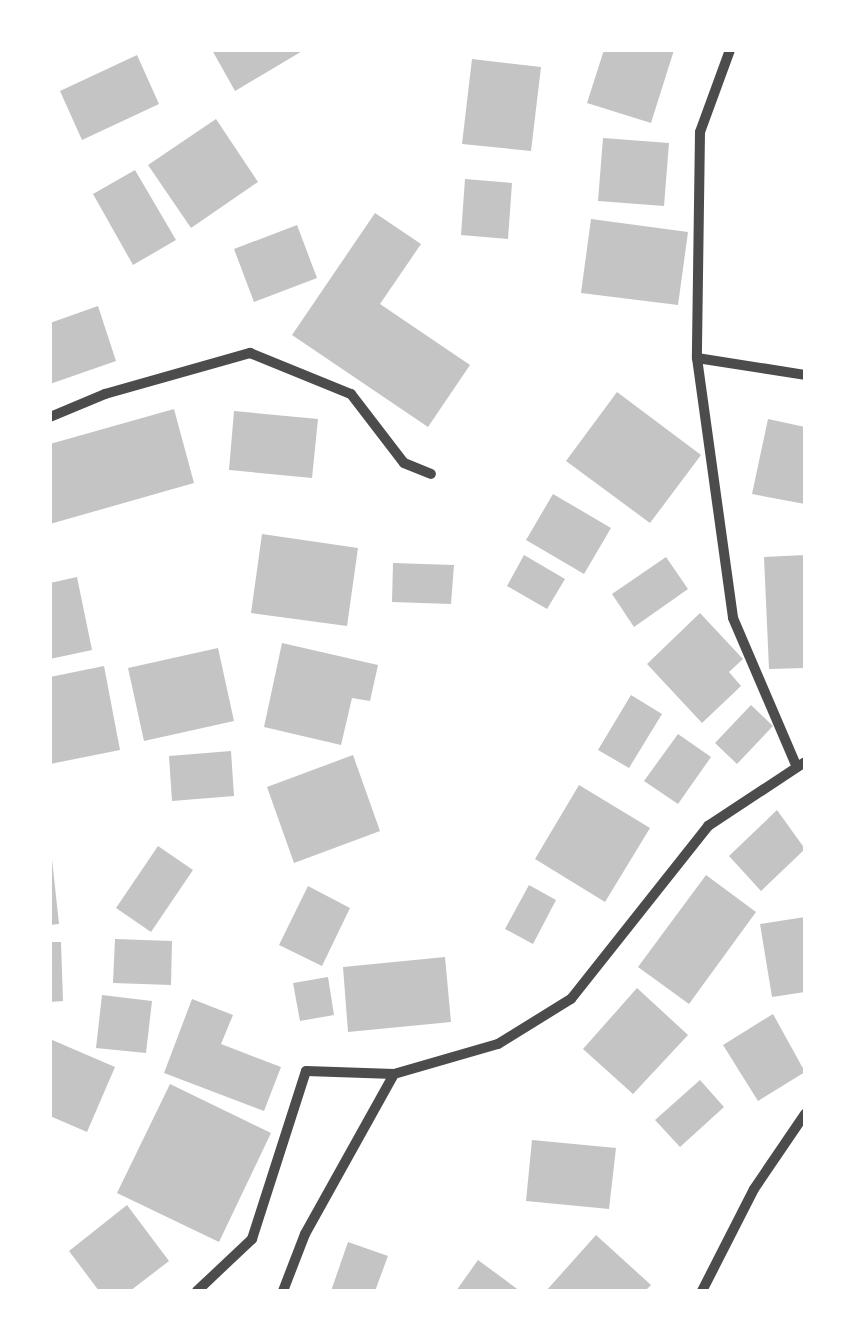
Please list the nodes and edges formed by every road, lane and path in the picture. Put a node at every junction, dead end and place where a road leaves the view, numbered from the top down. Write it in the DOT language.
graph roads {
  1 [pos="730,50"];
  2 [pos="697,358"];
  3 [pos="805,376"];
  4 [pos="50,416"];
  5 [pos="431,474"];
  6 [pos="801,764"];
  7 [pos="394,1074"];
  8 [pos="805,1114"];
  9 [pos="197,1291"];
  10 [pos="283,1291"];
  11 [pos="702,1291"];
  1 -- 2 [label="street"];
  2 -- 3 [label="street"];
  2 -- 6 [label="street"];
  4 -- 5 [label="street"];
  6 -- 7 [label="street"];
  7 -- 9 [label="street"];
  7 -- 10 [label="street"];
  8 -- 11 [label="street"];
}
